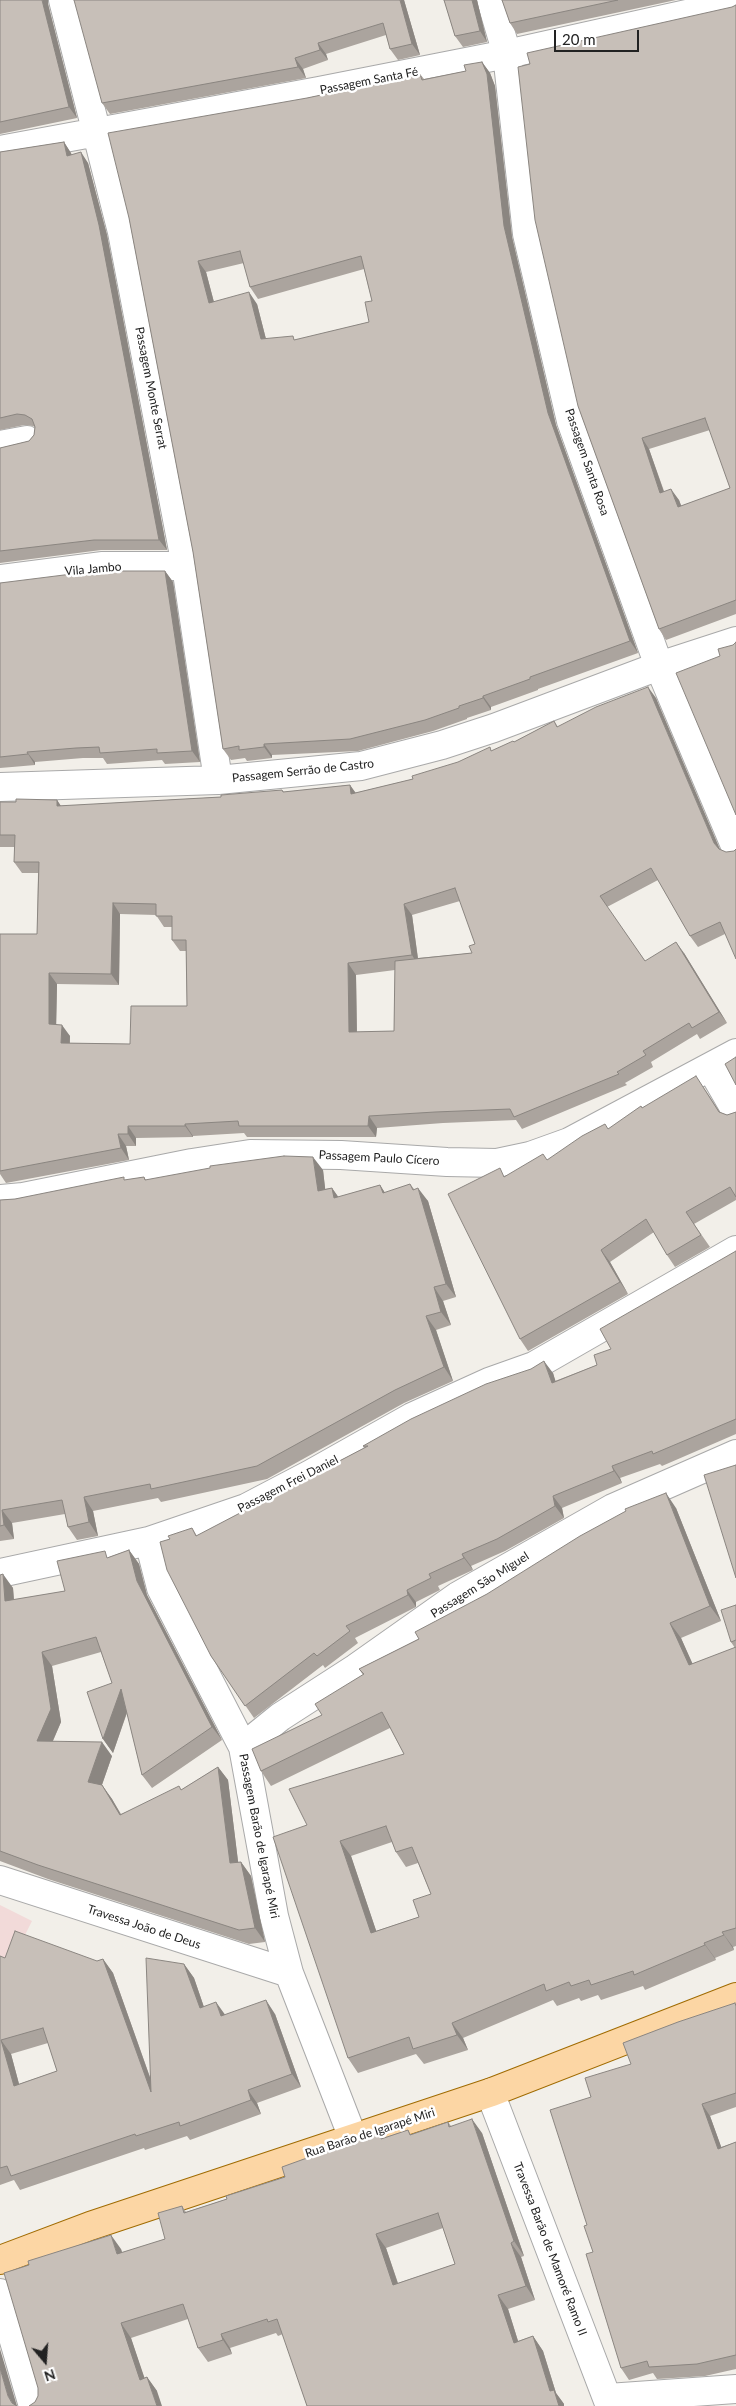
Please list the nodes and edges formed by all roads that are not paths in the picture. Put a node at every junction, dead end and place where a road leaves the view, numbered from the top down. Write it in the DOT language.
graph roads {
  1 [pos="63,0"];
  2 [pos="490,0"];
  3 [pos="736,3"];
  4 [pos="507,54"];
  5 [pos="98,133"];
  6 [pos="0,150"];
  7 [pos="27,440"];
  8 [pos="0,445"];
  9 [pos="186,566"];
  10 [pos="0,579"];
  11 [pos="736,641"];
  12 [pos="659,666"];
  13 [pos="218,780"];
  14 [pos="0,788"];
  15 [pos="736,848"];
  16 [pos="736,1053"];
  17 [pos="711,1068"];
  18 [pos="736,1111"];
  19 [pos="0,1198"];
  20 [pos="736,1250"];
  21 [pos="736,1454"];
  22 [pos="149,1541"];
  23 [pos="0,1573"];
  24 [pos="243,1747"];
  25 [pos="0,1880"];
  26 [pos="289,1973"];
  27 [pos="736,1997"];
  28 [pos="492,2092"];
  29 [pos="353,2138"];
  30 [pos="0,2260"];
  31 [pos="0,2293"];
  32 [pos="736,2389"];
  33 [pos="609,2402"];
  34 [pos="33,2406"];
  1 -- 5 [label="street, Passagem Monte Serrat"];
  2 -- 4 [label="street, Passagem Santa Rosa"];
  3 -- 4 [label="street, Passagem Santa Fé"];
  4 -- 5 [label="street, Passagem Santa Fé"];
  4 -- 12 [label="street, Passagem Santa Rosa"];
  5 -- 6 [label="street, Passagem Santa Fé"];
  5 -- 9 [label="street, Passagem Monte Serrat"];
  7 -- 8 [label="street"];
  9 -- 10 [label="street, Vila Jambo"];
  9 -- 13 [label="street, Passagem Monte Serrat"];
  11 -- 12 [label="street, Passagem Serrão de Castro"];
  12 -- 13 [label="street, Passagem Serrão de Castro"];
  12 -- 15 [label="street, Passagem Santa Rosa"];
  13 -- 14 [label="street, Passagem Serrão de Castro"];
  16 -- 17 [label="street, Passagem Paulo Cícero"];
  17 -- 18 [label="street"];
  17 -- 19 [label="street, Passagem Paulo Cícero"];
  20 -- 22 [label="street, Passagem Frei Daniel"];
  21 -- 24 [label="street, Passagem São Miguel"];
  22 -- 23 [label="street, Passagem Frei Daniel"];
  22 -- 24 [label="street, Passagem Barão de Igarapé Miri"];
  24 -- 26 [label="street, Passagem Barão de Igarapé Miri"];
  25 -- 26 [label="street, Travessa João de Deus"];
  26 -- 29 [label="street, Passagem Barão de Igarapé Miri"];
  27 -- 28 [label="main road, Rua Barão de Igarapé Miri"];
  28 -- 29 [label="main road, Rua Barão de Igarapé Miri"];
  28 -- 33 [label="street, Travessa Barão de Mamoré Ramo II"];
  29 -- 30 [label="main road, Rua Barão de Igarapé Miri"];
  31 -- 34 [label="street"];
  32 -- 33 [label="street"];
}
